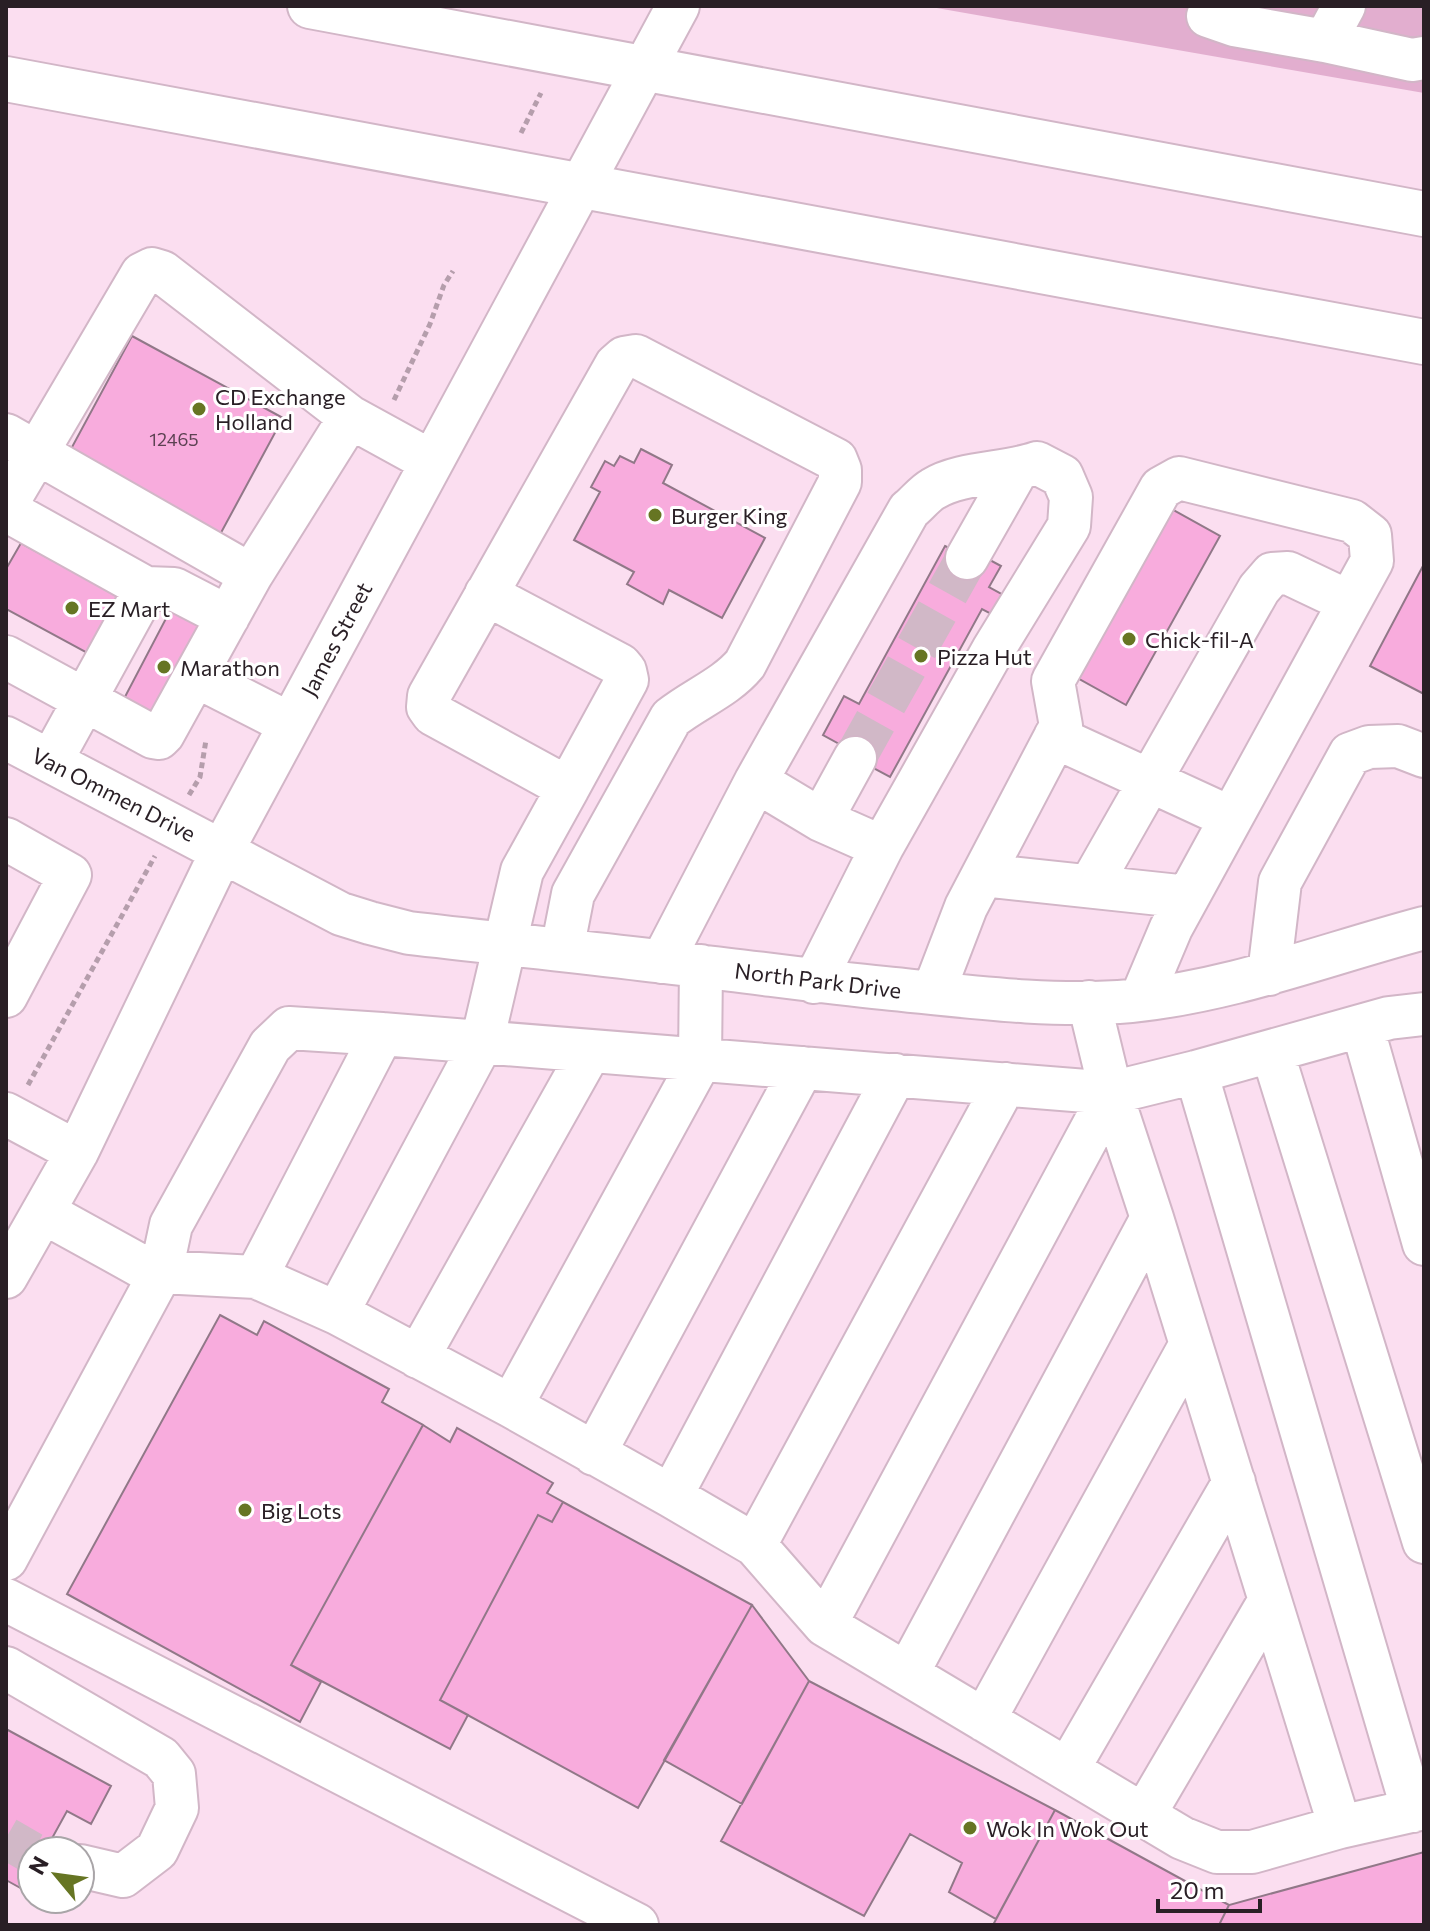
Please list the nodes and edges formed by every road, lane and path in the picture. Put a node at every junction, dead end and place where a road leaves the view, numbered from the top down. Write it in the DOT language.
graph roads {
  1 [pos="310,6"];
  2 [pos="678,6"];
  3 [pos="1203,9"];
  4 [pos="1335,24"];
  5 [pos="1424,58"];
  6 [pos="644,69"];
  7 [pos="6,79"];
  8 [pos="541,93"];
  9 [pos="521,133"];
  10 [pos="580,186"];
  11 [pos="1424,214"];
  12 [pos="1424,342"];
  13 [pos="350,417"];
  14 [pos="21,444"];
  15 [pos="432,462"];
  16 [pos="1017,470"];
  17 [pos="6,507"];
  18 [pos="967,558"];
  19 [pos="251,575"];
  20 [pos="146,588"];
  21 [pos="486,594"];
  22 [pos="1349,602"];
  23 [pos="228,617"];
  24 [pos="6,657"];
  25 [pos="196,676"];
  26 [pos="84,701"];
  27 [pos="290,724"];
  28 [pos="1055,737"];
  29 [pos="6,738"];
  30 [pos="1424,756"];
  31 [pos="855,758"];
  32 [pos="51,761"];
  33 [pos="1149,780"];
  34 [pos="756,781"];
  35 [pos="568,788"];
  36 [pos="1231,818"];
  37 [pos="821,820"];
  38 [pos="6,839"];
  39 [pos="882,847"];
  40 [pos="222,851"];
  41 [pos="983,875"];
  42 [pos="1090,886"];
  43 [pos="1188,897"];
  44 [pos="1424,928"];
  45 [pos="504,943"];
  46 [pos="562,950"];
  47 [pos="681,964"];
  48 [pos="1269,974"];
  49 [pos="814,982"];
  50 [pos="933,993"];
  51 [pos="6,996"];
  52 [pos="1141,999"];
  53 [pos="1089,1002"];
  54 [pos="1424,1014"];
  55 [pos="1362,1026"];
  56 [pos="382,1034"];
  57 [pos="482,1042"];
  58 [pos="590,1051"];
  59 [pos="1272,1051"];
  60 [pos="700,1061"];
  61 [pos="802,1068"];
  62 [pos="1196,1072"];
  63 [pos="895,1075"];
  64 [pos="1005,1084"];
  65 [pos="1111,1093"];
  66 [pos="6,1114"];
  67 [pos="77,1152"];
  68 [pos="43,1212"];
  69 [pos="1152,1218"];
  70 [pos="1424,1244"];
  71 [pos="161,1272"];
  72 [pos="6,1277"];
  73 [pos="256,1277"];
  74 [pos="337,1313"];
  75 [pos="1191,1344"];
  76 [pos="418,1357"];
  77 [pos="511,1406"];
  78 [pos="594,1454"];
  79 [pos="1234,1482"];
  80 [pos="671,1496"];
  81 [pos="1424,1542"];
  82 [pos="755,1545"];
  83 [pos="6,1559"];
  84 [pos="6,1600"];
  85 [pos="1270,1600"];
  86 [pos="825,1625"];
  87 [pos="6,1668"];
  88 [pos="907,1674"];
  89 [pos="984,1720"];
  90 [pos="1068,1769"];
  91 [pos="1419,1809"];
  92 [pos="1144,1815"];
  93 [pos="1340,1827"];
  94 [pos="96,1870"];
  95 [pos="637,1925"];
  1 -- 6 [label="highway"];
  2 -- 6 [label="street, James Street"];
  3 -- 4 [label="street"];
  4 -- 5 [label="street"];
  6 -- 10 [label="street, James Street"];
  6 -- 11 [label="highway"];
  7 -- 10 [label="highway"];
  8 -- 9 [label="path"];
  10 -- 12 [label="highway"];
  10 -- 15 [label="street, James Street"];
  13 -- 14 [label="street"];
  13 -- 15 [label="street"];
  13 -- 19 [label="street"];
  14 -- 17 [label="street"];
  14 -- 19 [label="street"];
  15 -- 27 [label="street, James Street"];
  16 -- 18 [label="street"];
  16 -- 34 [label="street"];
  16 -- 39 [label="street"];
  17 -- 20 [label="street"];
  19 -- 23 [label="street"];
  20 -- 23 [label="street"];
  20 -- 26 [label="street"];
  21 -- 35 [label="street"];
  21 -- 35 [label="street"];
  21 -- 46 [label="street"];
  22 -- 28 [label="street"];
  22 -- 33 [label="street"];
  22 -- 36 [label="street"];
  23 -- 25 [label="street"];
  24 -- 26 [label="street"];
  25 -- 26 [label="street"];
  25 -- 27 [label="street"];
  26 -- 32 [label="street"];
  27 -- 40 [label="street, James Street"];
  28 -- 33 [label="street"];
  28 -- 41 [label="street"];
  29 -- 32 [label="street, Van Ommen Drive"];
  30 -- 48 [label="street"];
  31 -- 37 [label="street"];
  32 -- 40 [label="street, Van Ommen Drive"];
  33 -- 36 [label="street"];
  33 -- 42 [label="street"];
  34 -- 37 [label="street"];
  34 -- 47 [label="street"];
  35 -- 45 [label="street"];
  36 -- 43 [label="street"];
  37 -- 39 [label="street"];
  38 -- 51 [label="street"];
  39 -- 49 [label="street"];
  40 -- 45 [label="street, North Park Drive"];
  40 -- 67 [label="street, James Street"];
  41 -- 42 [label="street"];
  41 -- 50 [label="street"];
  42 -- 43 [label="street"];
  43 -- 52 [label="street"];
  44 -- 48 [label="street, North Park Drive"];
  45 -- 46 [label="street, North Park Drive"];
  45 -- 57 [label="street"];
  46 -- 47 [label="street, North Park Drive"];
  47 -- 49 [label="street, North Park Drive"];
  47 -- 60 [label="street"];
  48 -- 52 [label="street, North Park Drive"];
  49 -- 50 [label="street, North Park Drive"];
  50 -- 53 [label="street, North Park Drive"];
  52 -- 53 [label="street, North Park Drive"];
  53 -- 65 [label="street"];
  54 -- 55 [label="street"];
  55 -- 59 [label="street"];
  55 -- 70 [label="street"];
  56 -- 57 [label="street"];
  56 -- 71 [label="street"];
  56 -- 73 [label="street"];
  57 -- 58 [label="street"];
  57 -- 74 [label="street"];
  58 -- 60 [label="street"];
  58 -- 76 [label="street"];
  59 -- 62 [label="street"];
  59 -- 81 [label="street"];
  60 -- 61 [label="street"];
  60 -- 77 [label="street"];
  61 -- 63 [label="street"];
  61 -- 78 [label="street"];
  62 -- 65 [label="street"];
  62 -- 91 [label="street"];
  63 -- 64 [label="street"];
  63 -- 80 [label="street"];
  64 -- 65 [label="street"];
  64 -- 82 [label="street"];
  65 -- 69 [label="street"];
  65 -- 86 [label="street"];
  66 -- 67 [label="street"];
  67 -- 68 [label="street, James Street"];
  68 -- 71 [label="street"];
  68 -- 72 [label="street, James Street"];
  69 -- 75 [label="street"];
  69 -- 88 [label="street"];
  71 -- 73 [label="street"];
  71 -- 83 [label="street"];
  73 -- 74 [label="street"];
  74 -- 76 [label="street"];
  75 -- 79 [label="street"];
  75 -- 89 [label="street"];
  76 -- 77 [label="street"];
  77 -- 78 [label="street"];
  78 -- 80 [label="street"];
  79 -- 85 [label="street"];
  79 -- 90 [label="street"];
  80 -- 82 [label="street"];
  82 -- 86 [label="street"];
  84 -- 95 [label="street"];
  85 -- 92 [label="street"];
  85 -- 93 [label="street"];
  86 -- 88 [label="street"];
  87 -- 94 [label="street"];
  88 -- 89 [label="street"];
  89 -- 90 [label="street"];
  90 -- 92 [label="street"];
  91 -- 93 [label="street"];
  92 -- 93 [label="street"];
}
